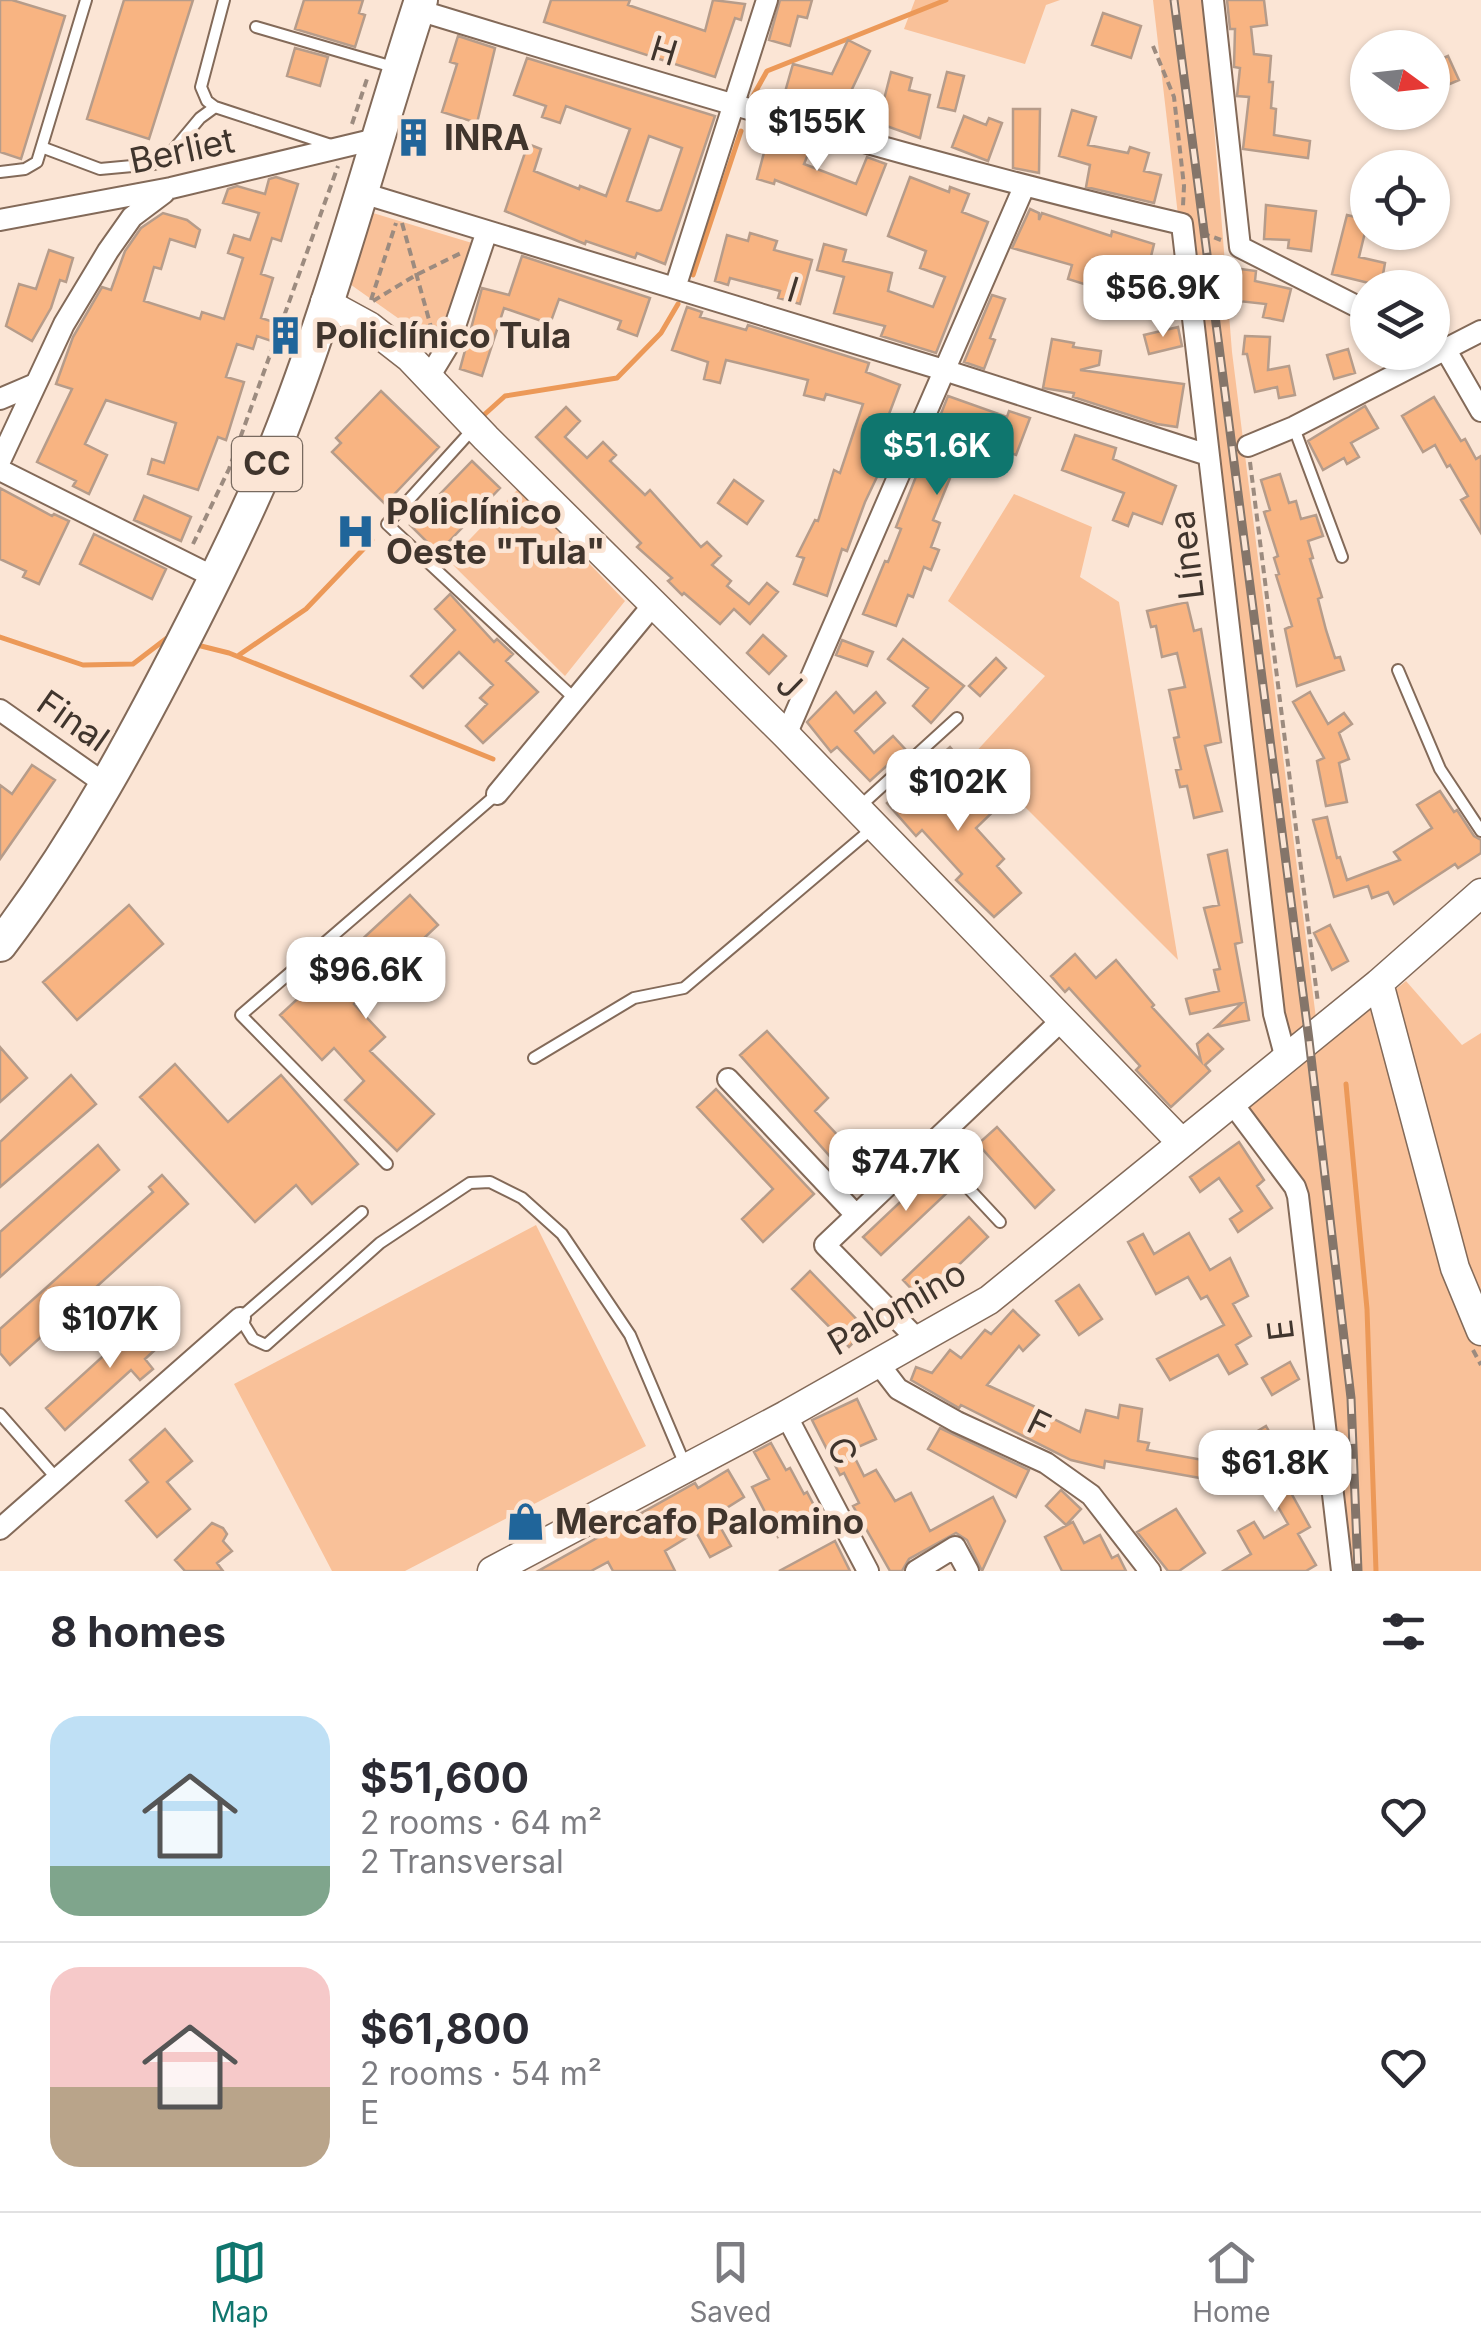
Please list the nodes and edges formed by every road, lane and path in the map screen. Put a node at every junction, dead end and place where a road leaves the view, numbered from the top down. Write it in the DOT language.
graph roads {
  1 [pos="86,0"];
  2 [pos="224,0"];
  3 [pos="767,0"];
  4 [pos="1212,0"];
  5 [pos="420,5"];
  6 [pos="256,27"];
  7 [pos="1153,46"];
  8 [pos="386,65"];
  9 [pos="215,107"];
  10 [pos="735,107"];
  11 [pos="354,144"];
  12 [pos="44,148"];
  13 [pos="0,172"];
  14 [pos="1024,187"];
  15 [pos="171,188"];
  16 [pos="360,192"];
  17 [pos="0,220"];
  18 [pos="1182,224"];
  19 [pos="486,237"];
  20 [pos="1240,247"];
  21 [pos="416,275"];
  22 [pos="674,288"];
  23 [pos="325,302"];
  24 [pos="1350,303"];
  25 [pos="1481,332"];
  26 [pos="1450,344"];
  27 [pos="1450,363"];
  28 [pos="434,368"];
  29 [pos="1399,370"];
  30 [pos="947,371"];
  31 [pos="33,386"];
  32 [pos="0,398"];
  33 [pos="1481,411"];
  34 [pos="476,426"];
  35 [pos="1294,427"];
  36 [pos="1248,446"];
  37 [pos="1208,454"];
  38 [pos="0,461"];
  39 [pos="0,470"];
  40 [pos="1342,557"];
  41 [pos="184,562"];
  42 [pos="216,578"];
  43 [pos="653,605"];
  44 [pos="1398,670"];
  45 [pos="575,700"];
  46 [pos="0,710"];
  47 [pos="957,718"];
  48 [pos="786,735"];
  49 [pos="108,786"];
  50 [pos="497,794"];
  51 [pos="866,818"];
  52 [pos="1481,831"];
  53 [pos="1481,893"];
  54 [pos="0,945"];
  55 [pos="1379,983"];
  56 [pos="1062,1020"];
  57 [pos="1321,1030"];
  58 [pos="534,1058"];
  59 [pos="1286,1059"];
  60 [pos="728,1078"];
  61 [pos="1232,1103"];
  62 [pos="1182,1143"];
  63 [pos="929,1146"];
  64 [pos="388,1164"];
  65 [pos="362,1212"];
  66 [pos="856,1215"];
  67 [pos="1000,1222"];
  68 [pos="240,1318"];
  69 [pos="1481,1330"];
  70 [pos="918,1340"];
  71 [pos="878,1363"];
  72 [pos="0,1414"];
  73 [pos="786,1415"];
  74 [pos="686,1468"];
  75 [pos="58,1480"];
  76 [pos="0,1529"];
  77 [pos="1341,1570"];
  78 [pos="492,1571"];
  79 [pos="868,1571"];
  80 [pos="916,1571"];
  81 [pos="968,1571"];
  82 [pos="1150,1571"];
  1 -- 12 [label="lane"];
  2 -- 9 [label="lane"];
  3 -- 10 [label="street"];
  4 -- 20 [label="street"];
  5 -- 8 [label="main road, CC"];
  5 -- 10 [label="street, H"];
  6 -- 8 [label="lane"];
  7 -- 18 [label="path"];
  8 -- 11 [label="main road, CC"];
  8 -- 11 [label="path"];
  9 -- 11 [label="lane"];
  9 -- 12 [label="lane"];
  10 -- 14 [label="street, H"];
  10 -- 22 [label="street"];
  11 -- 15 [label="street, Berliet"];
  11 -- 16 [label="main road, CC"];
  11 -- 41 [label="path"];
  12 -- 13 [label="lane"];
  14 -- 18 [label="street, H"];
  14 -- 30 [label="street"];
  15 -- 17 [label="street, Berliet"];
  15 -- 31 [label="street"];
  16 -- 19 [label="street, I"];
  16 -- 23 [label="main road, CC"];
  18 -- 20 [label="path"];
  18 -- 37 [label="street, Línea"];
  19 -- 21 [label="path"];
  19 -- 22 [label="street, I"];
  19 -- 28 [label="street"];
  20 -- 24 [label="street"];
  21 -- 21 [label="path"];
  21 -- 28 [label="path"];
  22 -- 30 [label="street, I"];
  23 -- 28 [label="main road, J"];
  23 -- 42 [label="main road, CC"];
  25 -- 26 [label="street"];
  27 -- 33 [label="street"];
  28 -- 34 [label="main road, J"];
  29 -- 35 [label="street"];
  30 -- 37 [label="street, I"];
  30 -- 48 [label="street"];
  31 -- 32 [label="street"];
  31 -- 38 [label="street"];
  34 -- 43 [label="main road, J"];
  34 -- 45 [label="lane"];
  35 -- 36 [label="street"];
  35 -- 40 [label="lane"];
  36 -- 57 [label="path"];
  37 -- 59 [label="street, Línea"];
  39 -- 41 [label="street"];
  41 -- 42 [label="street"];
  42 -- 49 [label="main road, CC"];
  43 -- 45 [label="street"];
  43 -- 48 [label="main road, J"];
  44 -- 52 [label="lane"];
  45 -- 50 [label="street"];
  46 -- 49 [label="street, Final"];
  47 -- 51 [label="lane"];
  48 -- 51 [label="main road, J"];
  49 -- 54 [label="main road, CC"];
  50 -- 64 [label="lane"];
  51 -- 56 [label="main road, J"];
  51 -- 58 [label="lane"];
  53 -- 55 [label="main road, Palomino"];
  55 -- 57 [label="main road, Palomino"];
  55 -- 69 [label="main road"];
  56 -- 62 [label="main road, J"];
  56 -- 63 [label="street"];
  57 -- 59 [label="main road, Palomino"];
  59 -- 61 [label="main road, Palomino"];
  60 -- 66 [label="street"];
  61 -- 62 [label="main road, Palomino"];
  61 -- 77 [label="street, E"];
  62 -- 70 [label="main road, Palomino"];
  63 -- 66 [label="street"];
  63 -- 67 [label="lane"];
  65 -- 68 [label="lane"];
  66 -- 70 [label="street"];
  68 -- 74 [label="lane"];
  68 -- 75 [label="street"];
  70 -- 71 [label="main road, Palomino"];
  71 -- 73 [label="main road, Palomino"];
  71 -- 82 [label="street, F"];
  72 -- 75 [label="lane"];
  73 -- 74 [label="main road, Palomino"];
  73 -- 79 [label="street, C"];
  74 -- 78 [label="main road, Palomino"];
  75 -- 76 [label="street"];
  80 -- 81 [label="street"];
}
